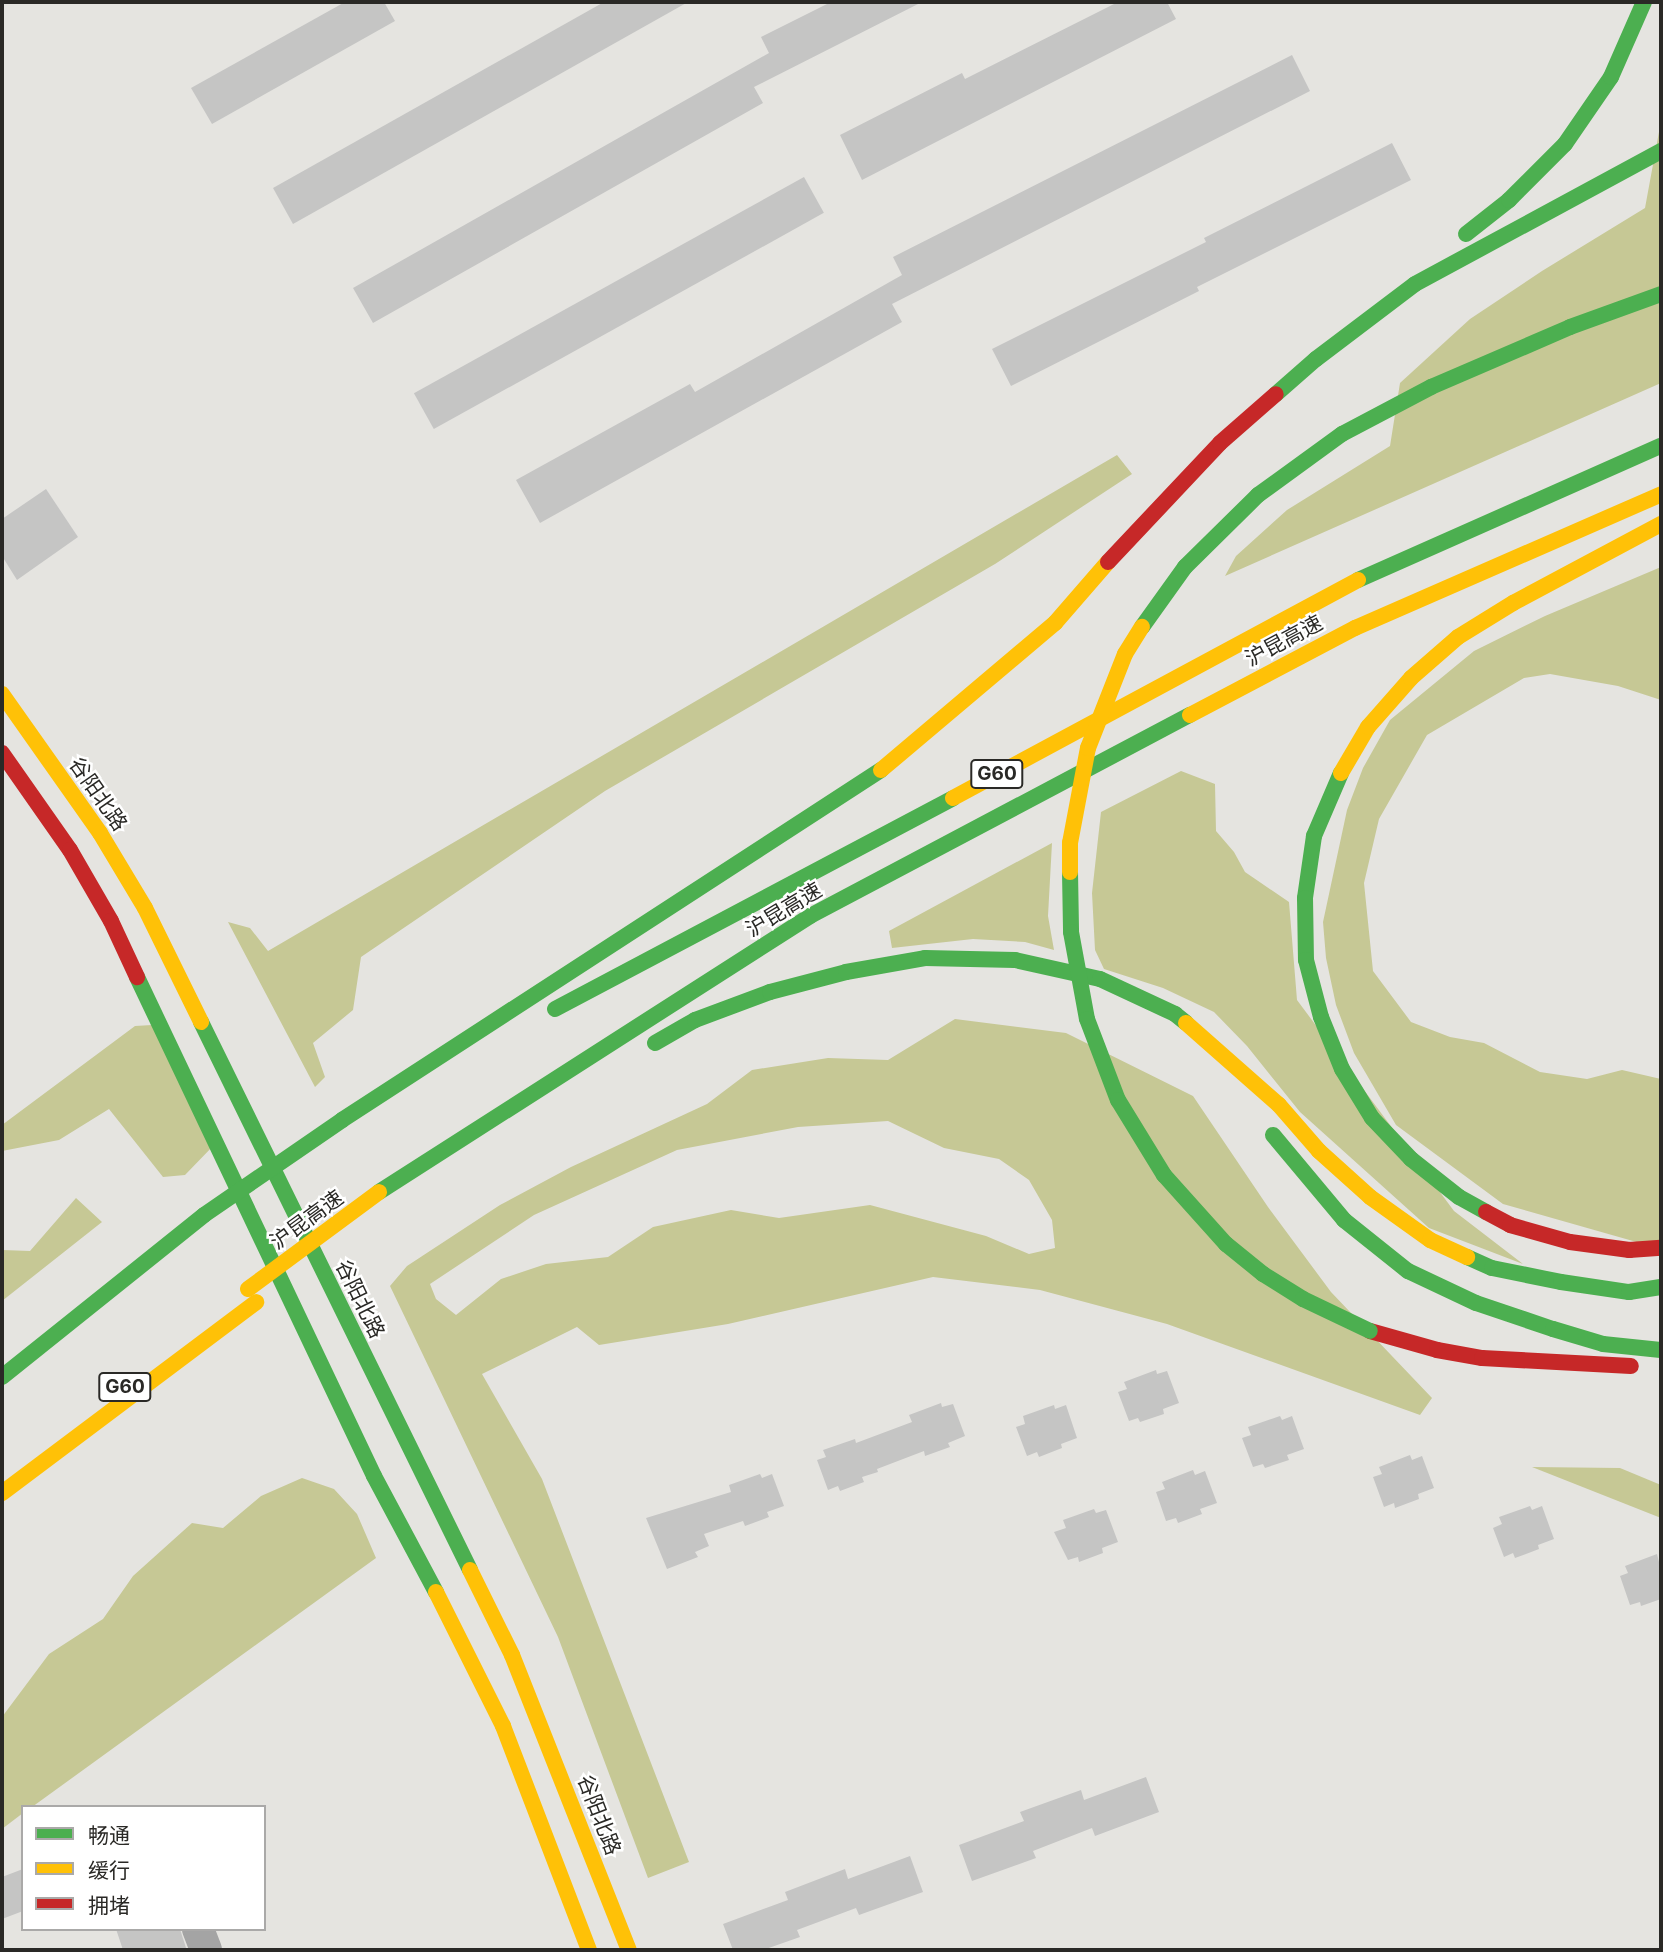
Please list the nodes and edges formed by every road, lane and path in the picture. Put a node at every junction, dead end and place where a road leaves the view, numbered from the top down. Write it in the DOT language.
graph roads {
  1 [pos="1644,2"];
  2 [pos="1661,151"];
  3 [pos="1415,284"];
  4 [pos="1661,294"];
  5 [pos="1661,446"];
  6 [pos="1661,494"];
  7 [pos="1661,524"];
  8 [pos="2,694"];
  9 [pos="2,752"];
  10 [pos="536,1019"];
  11 [pos="499,1038"];
  12 [pos="637,1052"];
  13 [pos="1231,1064"];
  14 [pos="342,1120"];
  15 [pos="334,1248"];
  16 [pos="1661,1248"];
  17 [pos="1661,1287"];
  18 [pos="252,1296"];
  19 [pos="1661,1350"];
  20 [pos="1653,1366"];
  21 [pos="2,1377"];
  22 [pos="2,1485"];
  23 [pos="2,1493"];
  24 [pos="199,1931"];
  25 [pos="206,1950"];
  26 [pos="589,1950"];
  27 [pos="629,1950"];
  1 -- 3 [label="main road"];
  2 -- 3 [label="main road"];
  3 -- 14 [label="main road"];
  4 -- 20 [label="main road, bridge"];
  5 -- 10 [label="main road, 沪昆高速 / G60"];
  6 -- 18 [label="main road, 沪昆高速 / G60, bridge"];
  7 -- 16 [label="main road"];
  8 -- 27 [label="main road, 谷阳北路"];
  9 -- 26 [label="main road"];
  11 -- 14 [label="main road"];
  12 -- 13 [label="main road"];
  13 -- 17 [label="main road"];
  13 -- 19 [label="main road"];
  14 -- 21 [label="main road, bridge"];
  15 -- 18 [label="main road"];
  18 -- 22 [label="main road, 沪昆高速 / G60"];
  18 -- 23 [label="main road"];
  24 -- 25 [label="street"];
}
